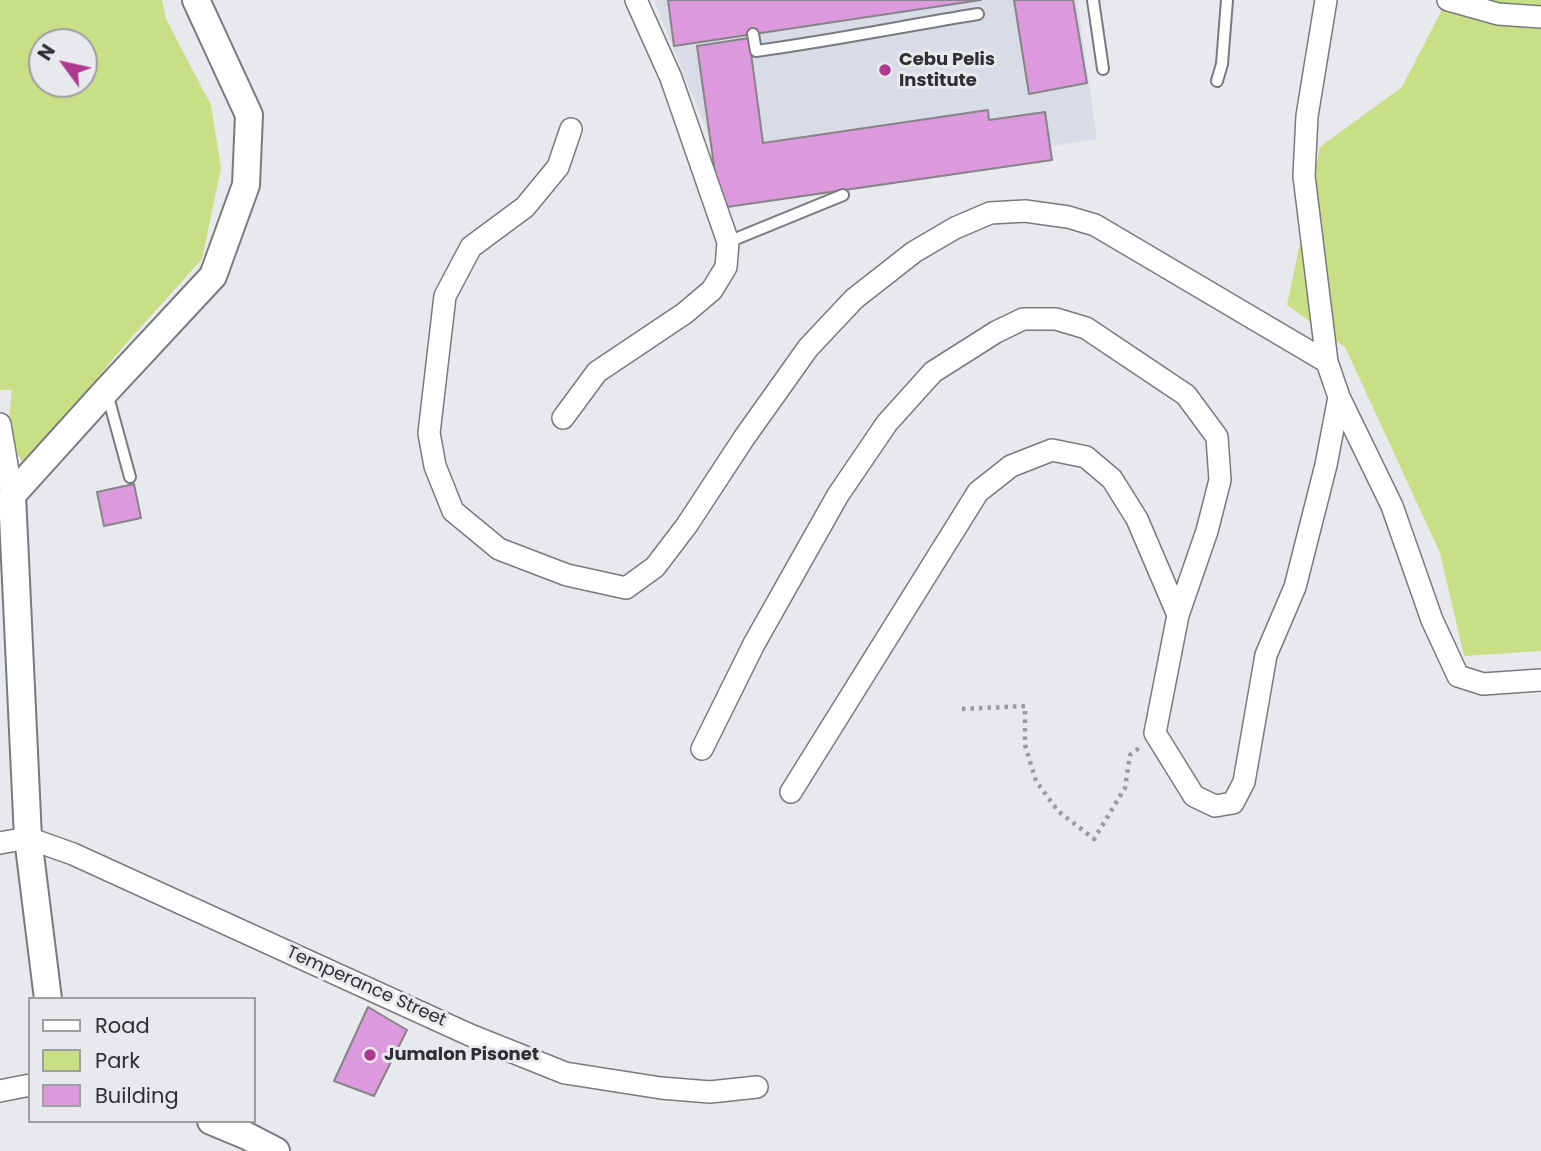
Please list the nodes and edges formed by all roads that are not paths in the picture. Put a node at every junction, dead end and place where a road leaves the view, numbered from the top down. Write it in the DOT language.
graph roads {
  1 [pos="196,0"];
  2 [pos="636,0"];
  3 [pos="1093,0"];
  4 [pos="1227,0"];
  5 [pos="1326,0"];
  6 [pos="1448,0"];
  7 [pos="978,14"];
  8 [pos="1541,17"];
  9 [pos="753,34"];
  10 [pos="1103,69"];
  11 [pos="1217,81"];
  12 [pos="571,129"];
  13 [pos="844,195"];
  14 [pos="728,242"];
  15 [pos="1327,362"];
  16 [pos="106,391"];
  17 [pos="1339,397"];
  18 [pos="563,418"];
  19 [pos="0,424"];
  20 [pos="130,477"];
  21 [pos="12,495"];
  22 [pos="1178,615"];
  23 [pos="1541,680"];
  24 [pos="702,749"];
  25 [pos="791,792"];
  26 [pos="28,838"];
  27 [pos="0,843"];
  28 [pos="48,997"];
  29 [pos="28,1085"];
  30 [pos="757,1087"];
  31 [pos="0,1091"];
  32 [pos="216,1123"];
  33 [pos="276,1151"];
  1 -- 16 [label="street"];
  2 -- 14 [label="street"];
  3 -- 10 [label="lane"];
  4 -- 11 [label="lane"];
  5 -- 15 [label="street"];
  6 -- 8 [label="street"];
  7 -- 9 [label="lane"];
  12 -- 15 [label="street"];
  13 -- 14 [label="lane"];
  14 -- 18 [label="street"];
  15 -- 17 [label="street"];
  16 -- 20 [label="lane"];
  16 -- 21 [label="street"];
  17 -- 22 [label="street"];
  17 -- 23 [label="street"];
  19 -- 21 [label="street"];
  21 -- 26 [label="street"];
  22 -- 24 [label="street"];
  22 -- 25 [label="street"];
  26 -- 27 [label="street"];
  26 -- 28 [label="street"];
  26 -- 30 [label="street, Temperance Street"];
  29 -- 31 [label="street"];
  32 -- 33 [label="street"];
}
